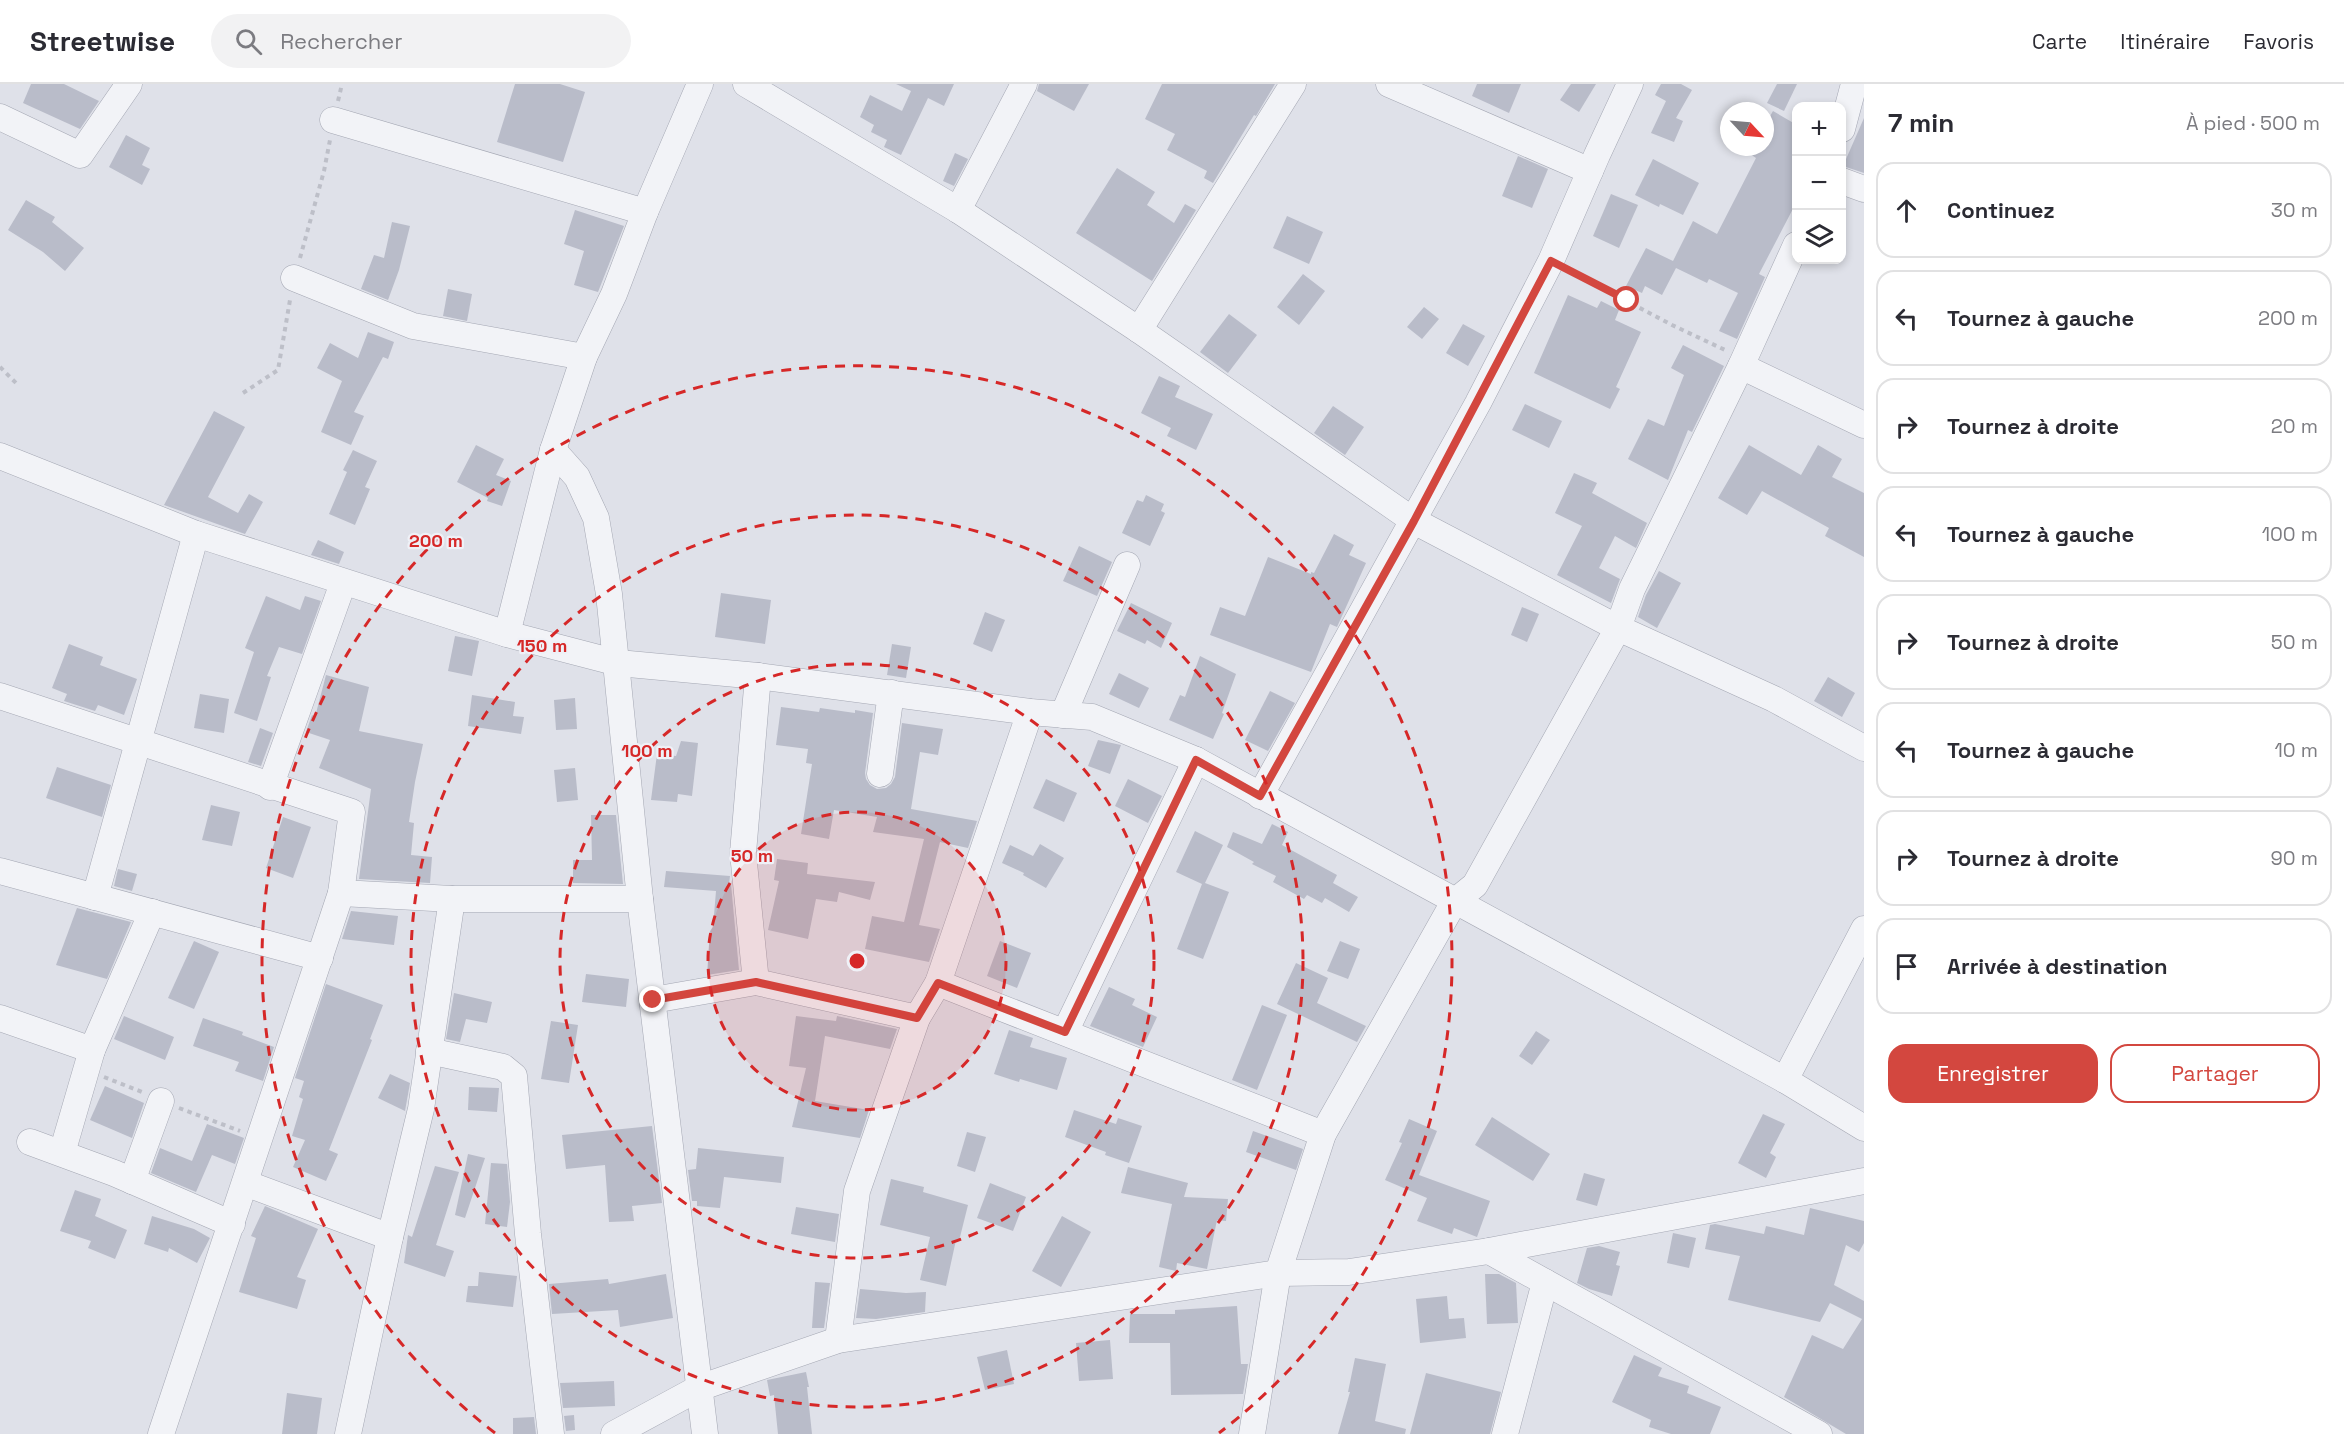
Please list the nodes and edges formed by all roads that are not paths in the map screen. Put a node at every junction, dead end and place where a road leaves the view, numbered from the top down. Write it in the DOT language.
graph roads {
  1 [pos="129,84"];
  2 [pos="700,84"];
  3 [pos="746,84"];
  4 [pos="1024,84"];
  5 [pos="1293,84"];
  6 [pos="1389,84"];
  7 [pos="1630,84"];
  8 [pos="1854,84"];
  9 [pos="1846,114"];
  10 [pos="0,117"];
  11 [pos="333,120"];
  12 [pos="1590,171"];
  13 [pos="1846,182"];
  14 [pos="1864,189"];
  15 [pos="958,210"];
  16 [pos="645,212"];
  17 [pos="1792,256"];
  18 [pos="294,278"];
  19 [pos="1139,330"];
  20 [pos="584,357"];
  21 [pos="1743,362"];
  22 [pos="1864,425"];
  23 [pos="553,450"];
  24 [pos="0,456"];
  25 [pos="1414,521"];
  26 [pos="196,534"];
  27 [pos="1127,565"];
  28 [pos="342,583"];
  29 [pos="1618,628"];
  30 [pos="507,634"];
  31 [pos="618,663"];
  32 [pos="758,676"];
  33 [pos="891,693"];
  34 [pos="0,696"];
  35 [pos="1029,712"];
  36 [pos="1063,716"];
  37 [pos="138,741"];
  38 [pos="1864,748"];
  39 [pos="1196,760"];
  40 [pos="880,774"];
  41 [pos="270,787"];
  42 [pos="1260,796"];
  43 [pos="0,871"];
  44 [pos="341,893"];
  45 [pos="95,897"];
  46 [pos="452,899"];
  47 [pos="640,899"];
  48 [pos="1454,902"];
  49 [pos="152,912"];
  50 [pos="1864,929"];
  51 [pos="320,958"];
  52 [pos="756,982"];
  53 [pos="938,983"];
  54 [pos="653,1000"];
  55 [pos="0,1018"];
  56 [pos="917,1018"];
  57 [pos="1065,1032"];
  58 [pos="92,1050"];
  59 [pos="429,1051"];
  60 [pos="1785,1080"];
  61 [pos="161,1101"];
  62 [pos="1864,1128"];
  63 [pos="1323,1134"];
  64 [pos="30,1142"];
  65 [pos="62,1154"];
  66 [pos="132,1181"];
  67 [pos="1864,1181"];
  68 [pos="245,1183"];
  69 [pos="232,1224"];
  70 [pos="390,1237"];
  71 [pos="1489,1251"];
  72 [pos="1278,1273"];
  73 [pos="1545,1282"];
  74 [pos="838,1340"];
  75 [pos="699,1388"];
  76 [pos="161,1434"];
  77 [pos="348,1434"];
  78 [pos="551,1434"];
  79 [pos="614,1434"];
  80 [pos="705,1434"];
  81 [pos="1252,1434"];
  82 [pos="1505,1434"];
  83 [pos="1819,1434"];
  1 -- 10 [label="street"];
  2 -- 16 [label="street"];
  3 -- 15 [label="street"];
  4 -- 15 [label="street"];
  5 -- 19 [label="street"];
  6 -- 12 [label="street"];
  7 -- 12 [label="street"];
  8 -- 9 [label="street"];
  11 -- 16 [label="street"];
  12 -- 25 [label="street"];
  13 -- 14 [label="street"];
  15 -- 19 [label="street"];
  16 -- 20 [label="street"];
  17 -- 21 [label="street"];
  18 -- 20 [label="street"];
  19 -- 25 [label="street"];
  20 -- 23 [label="street"];
  21 -- 22 [label="street"];
  21 -- 29 [label="street"];
  23 -- 30 [label="street"];
  23 -- 31 [label="street"];
  24 -- 26 [label="street"];
  25 -- 29 [label="street"];
  25 -- 42 [label="street"];
  26 -- 28 [label="street"];
  26 -- 37 [label="street"];
  27 -- 36 [label="street"];
  28 -- 30 [label="street"];
  28 -- 41 [label="street"];
  29 -- 38 [label="street"];
  29 -- 48 [label="street"];
  30 -- 31 [label="street"];
  31 -- 32 [label="street"];
  31 -- 47 [label="street"];
  32 -- 33 [label="street"];
  32 -- 52 [label="street"];
  33 -- 35 [label="street"];
  33 -- 40 [label="street"];
  34 -- 37 [label="street"];
  35 -- 36 [label="street"];
  35 -- 53 [label="street"];
  36 -- 39 [label="street"];
  37 -- 41 [label="street"];
  37 -- 45 [label="street"];
  39 -- 42 [label="street"];
  39 -- 57 [label="street"];
  41 -- 44 [label="street"];
  42 -- 48 [label="street"];
  43 -- 45 [label="street"];
  44 -- 46 [label="street"];
  44 -- 51 [label="street"];
  45 -- 49 [label="street"];
  46 -- 47 [label="street"];
  46 -- 59 [label="street"];
  47 -- 54 [label="street"];
  48 -- 60 [label="street"];
  48 -- 63 [label="street"];
  49 -- 51 [label="street"];
  49 -- 58 [label="street"];
  50 -- 60 [label="street"];
  51 -- 68 [label="street"];
  52 -- 54 [label="street"];
  52 -- 56 [label="street"];
  53 -- 56 [label="street"];
  53 -- 57 [label="street"];
  54 -- 75 [label="street"];
  55 -- 58 [label="street"];
  56 -- 74 [label="street"];
  57 -- 63 [label="street"];
  58 -- 65 [label="street"];
  59 -- 70 [label="street"];
  59 -- 78 [label="street"];
  60 -- 62 [label="street"];
  61 -- 66 [label="street"];
  63 -- 72 [label="street"];
  64 -- 65 [label="street"];
  65 -- 66 [label="street"];
  66 -- 69 [label="street"];
  67 -- 71 [label="street"];
  68 -- 69 [label="street"];
  68 -- 70 [label="street"];
  69 -- 76 [label="street"];
  70 -- 77 [label="street"];
  71 -- 72 [label="street"];
  71 -- 73 [label="street"];
  72 -- 74 [label="street"];
  72 -- 81 [label="street"];
  73 -- 82 [label="street"];
  73 -- 83 [label="street"];
  74 -- 75 [label="street"];
  75 -- 79 [label="street"];
  75 -- 80 [label="street"];
}
